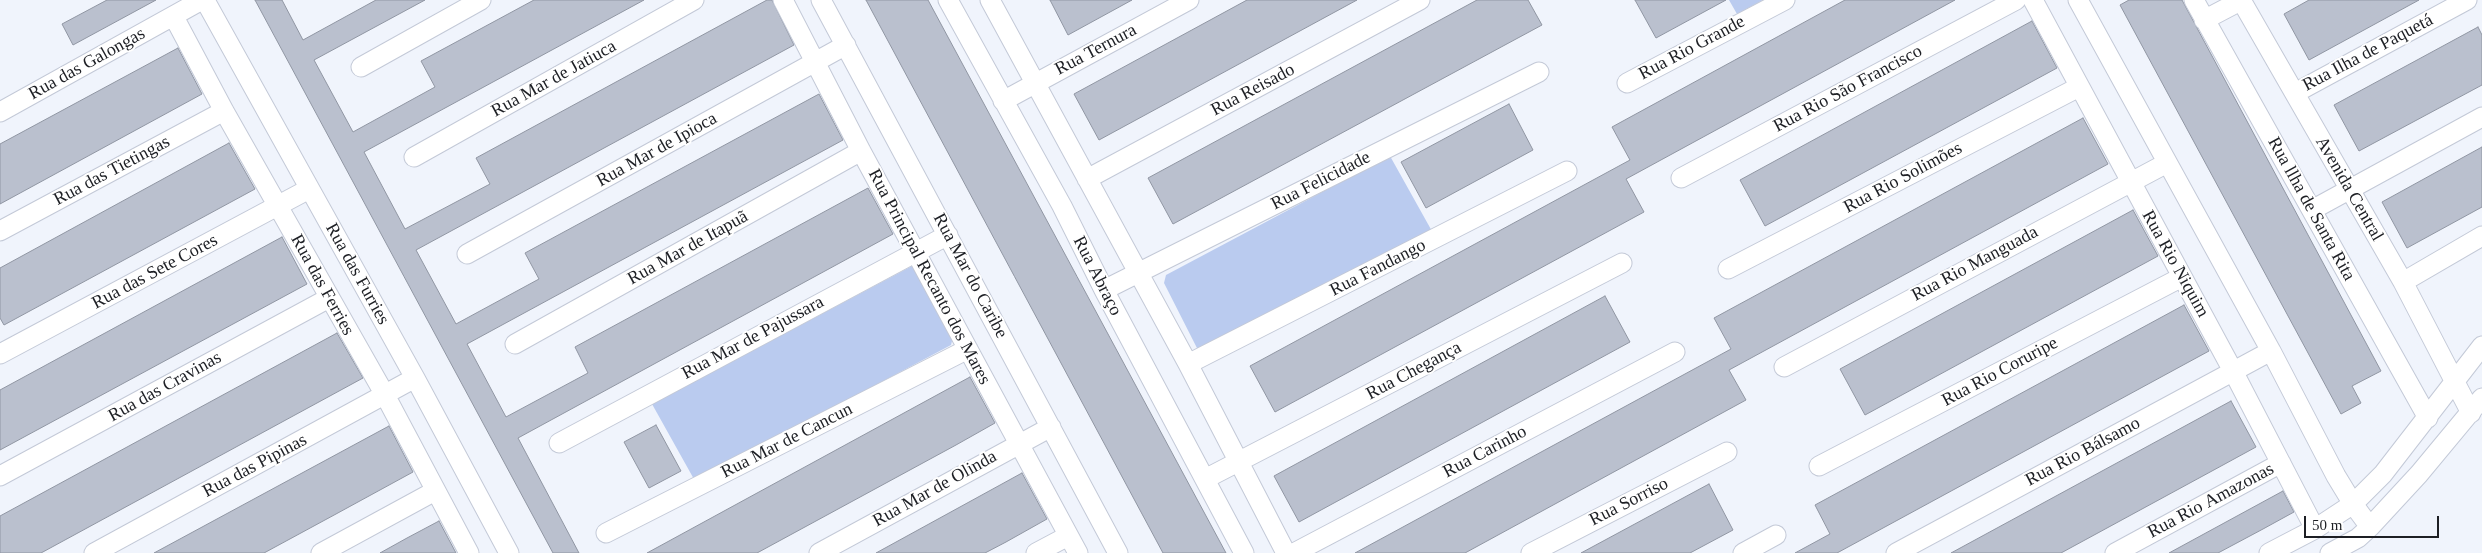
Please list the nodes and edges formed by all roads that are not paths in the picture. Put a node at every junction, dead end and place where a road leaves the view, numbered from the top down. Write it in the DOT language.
graph roads {
  1 [pos="481,0"];
  2 [pos="694,0"];
  3 [pos="783,0"];
  4 [pos="821,0"];
  5 [pos="948,0"];
  6 [pos="990,0"];
  7 [pos="1189,0"];
  8 [pos="1420,0"];
  9 [pos="1785,0"];
  10 [pos="2016,0"];
  11 [pos="2033,0"];
  12 [pos="2078,0"];
  13 [pos="2194,0"];
  14 [pos="2242,0"];
  15 [pos="2467,0"];
  16 [pos="200,1"];
  17 [pos="174,16"];
  18 [pos="2204,20"];
  19 [pos="846,45"];
  20 [pos="816,62"];
  21 [pos="361,67"];
  22 [pos="1539,72"];
  23 [pos="1034,83"];
  24 [pos="1626,83"];
  25 [pos="2079,87"];
  26 [pos="2295,92"];
  27 [pos="1003,101"];
  28 [pos="224,111"];
  29 [pos="0,112"];
  30 [pos="2482,117"];
  31 [pos="861,151"];
  32 [pos="414,158"];
  33 [pos="2167,163"];
  34 [pos="1567,171"];
  35 [pos="1681,178"];
  36 [pos="1087,179"];
  37 [pos="2130,182"];
  38 [pos="310,189"];
  39 [pos="2348,189"];
  40 [pos="278,207"];
  41 [pos="2312,210"];
  42 [pos="0,232"];
  43 [pos="948,235"];
  44 [pos="2482,236"];
  45 [pos="915,251"];
  46 [pos="467,254"];
  47 [pos="1622,263"];
  48 [pos="1728,269"];
  49 [pos="1138,272"];
  50 [pos="2182,277"];
  51 [pos="2403,282"];
  52 [pos="1104,290"];
  53 [pos="329,298"];
  54 [pos="515,344"];
  55 [pos="2482,346"];
  56 [pos="968,349"];
  57 [pos="2271,351"];
  58 [pos="1675,352"];
  59 [pos="0,354"];
  60 [pos="1188,364"];
  61 [pos="1784,367"];
  62 [pos="2233,371"];
  63 [pos="415,378"];
  64 [pos="2454,380"];
  65 [pos="385,396"];
  66 [pos="2476,406"];
  67 [pos="2428,418"];
  68 [pos="1051,426"];
  69 [pos="559,443"];
  70 [pos="1019,443"];
  71 [pos="1727,452"];
  72 [pos="1238,463"];
  73 [pos="2281,463"];
  74 [pos="1819,466"];
  75 [pos="0,476"];
  76 [pos="1205,480"];
  77 [pos="436,491"];
  78 [pos="2352,504"];
  79 [pos="2370,527"];
  80 [pos="2315,529"];
  81 [pos="606,533"];
  82 [pos="1776,535"];
  83 [pos="1068,536"];
  84 [pos="94,553"];
  85 [pos="321,553"];
  86 [pos="469,553"];
  87 [pos="509,553"];
  88 [pos="819,553"];
  89 [pos="1036,553"];
  90 [pos="1078,553"];
  91 [pos="1118,553"];
  92 [pos="1244,553"];
  93 [pos="1286,553"];
  94 [pos="1294,553"];
  95 [pos="1531,553"];
  96 [pos="1743,553"];
  97 [pos="1896,553"];
  98 [pos="2115,553"];
  99 [pos="2269,553"];
  100 [pos="2330,553"];
  1 -- 21 [label="street"];
  2 -- 32 [label="street, Rua Mar de Jatiuca"];
  3 -- 20 [label="street, Rua Principal Recanto dos Mares"];
  4 -- 19 [label="street, Rua Mar do Caribe"];
  5 -- 27 [label="street, Rua Abraço"];
  6 -- 23 [label="street, Rua Abraço"];
  7 -- 23 [label="street, Rua Ternura"];
  8 -- 36 [label="street, Rua Reisado"];
  9 -- 24 [label="street, Rua Rio Grande"];
  10 -- 35 [label="street, Rua Rio São Francisco"];
  11 -- 25 [label="street, Rua Rio Niquim"];
  12 -- 33 [label="street"];
  13 -- 18 [label="street, Rua llha de Santa Rita"];
  14 -- 18 [label="street"];
  14 -- 26 [label="street, Avenida Central"];
  15 -- 26 [label="street, Rua Ilha de Paquetá"];
  16 -- 17 [label="street, Rua das Galongas"];
  16 -- 38 [label="street, Rua das Furries"];
  17 -- 28 [label="street, Rua das Ferries"];
  17 -- 29 [label="street, Rua das Galongas"];
  18 -- 41 [label="street, Rua llha de Santa Rita"];
  19 -- 20 [label="street, Rua Mar de Ipioca"];
  19 -- 43 [label="street, Rua Mar do Caribe"];
  20 -- 31 [label="street, Rua Principal Recanto dos Mares"];
  20 -- 46 [label="street, Rua Mar de Ipioca"];
  22 -- 49 [label="street, Rua Felicidade"];
  23 -- 27 [label="street, Rua Ternura"];
  23 -- 36 [label="street, Rua Abraço"];
  25 -- 37 [label="street, Rua Rio Niquim"];
  25 -- 48 [label="street, Rua Rio Solimões"];
  26 -- 39 [label="street, Avenida Central"];
  27 -- 52 [label="street, Rua Abraço"];
  28 -- 40 [label="street, Rua das Ferries"];
  28 -- 42 [label="street, Rua das Tietingas"];
  30 -- 39 [label="street"];
  31 -- 45 [label="street, Rua Principal Recanto dos Mares"];
  31 -- 54 [label="street, Rua Mar de Itapuã"];
  33 -- 37 [label="street, Rua Rio Manguada"];
  33 -- 57 [label="street"];
  34 -- 60 [label="street, Rua Fandango"];
  36 -- 49 [label="street, Rua Abraço"];
  37 -- 50 [label="street, Rua Rio Niquim"];
  37 -- 61 [label="street, Rua Rio Manguada"];
  38 -- 40 [label="street, Rua das Sete Cores"];
  38 -- 63 [label="street, Rua das Furries"];
  39 -- 41 [label="street"];
  39 -- 51 [label="street, Avenida Central"];
  40 -- 53 [label="street, Rua das Ferries"];
  40 -- 59 [label="street, Rua das Sete Cores"];
  41 -- 67 [label="street, Rua llha de Santa Rita"];
  43 -- 45 [label="street, Rua Mar de Pajussara"];
  43 -- 68 [label="street, Rua Mar do Caribe"];
  44 -- 51 [label="street"];
  45 -- 56 [label="street, Rua Principal Recanto dos Mares"];
  45 -- 69 [label="street, Rua Mar de Pajussara"];
  47 -- 72 [label="street, Rua Chegança"];
  49 -- 52 [label="street, Rua Felicidade"];
  49 -- 60 [label="street, Rua Abraço"];
  50 -- 62 [label="street, Rua Rio Niquim"];
  50 -- 74 [label="street, Rua Rio Coruripe"];
  51 -- 64 [label="street, Avenida Central"];
  52 -- 76 [label="street, Rua Abraço"];
  53 -- 65 [label="street, Rua das Ferries"];
  53 -- 75 [label="street, Rua das Cravinas"];
  55 -- 64 [label="street"];
  56 -- 70 [label="street, Rua Principal Recanto dos Mares"];
  56 -- 81 [label="street, Rua Mar de Cancun"];
  57 -- 62 [label="street, Rua Rio Bálsamo"];
  57 -- 78 [label="street"];
  58 -- 94 [label="street, Rua Carinho"];
  60 -- 72 [label="street, Rua Abraço"];
  62 -- 73 [label="street, Rua Rio Niquim"];
  62 -- 97 [label="street, Rua Rio Bálsamo"];
  63 -- 65 [label="street, Rua das Pipinas"];
  63 -- 87 [label="street, Rua das Furries"];
  64 -- 66 [label="street, Avenida Central"];
  64 -- 67 [label="street"];
  65 -- 77 [label="street, Rua das Ferries"];
  65 -- 84 [label="street, Rua das Pipinas"];
  66 -- 79 [label="street"];
  67 -- 78 [label="street"];
  68 -- 70 [label="street, Rua Mar de Olinda"];
  68 -- 91 [label="street, Rua Mar do Caribe"];
  70 -- 83 [label="street, Rua Principal Recanto dos Mares"];
  70 -- 88 [label="street, Rua Mar de Olinda"];
  71 -- 95 [label="street, Rua Sorriso"];
  72 -- 76 [label="street, Rua Chegança"];
  72 -- 93 [label="street, Rua Abraço"];
  73 -- 80 [label="street, Rua Rio Niquim"];
  73 -- 98 [label="street, Rua Rio Amazonas"];
  76 -- 92 [label="street, Rua Abraço"];
  77 -- 85 [label="street"];
  77 -- 86 [label="street, Rua das Ferries"];
  78 -- 79 [label="street"];
  78 -- 80 [label="street"];
  79 -- 100 [label="street"];
  80 -- 99 [label="street"];
  82 -- 96 [label="street"];
  83 -- 89 [label="street"];
  83 -- 90 [label="street, Rua Principal Recanto dos Mares"];
}
